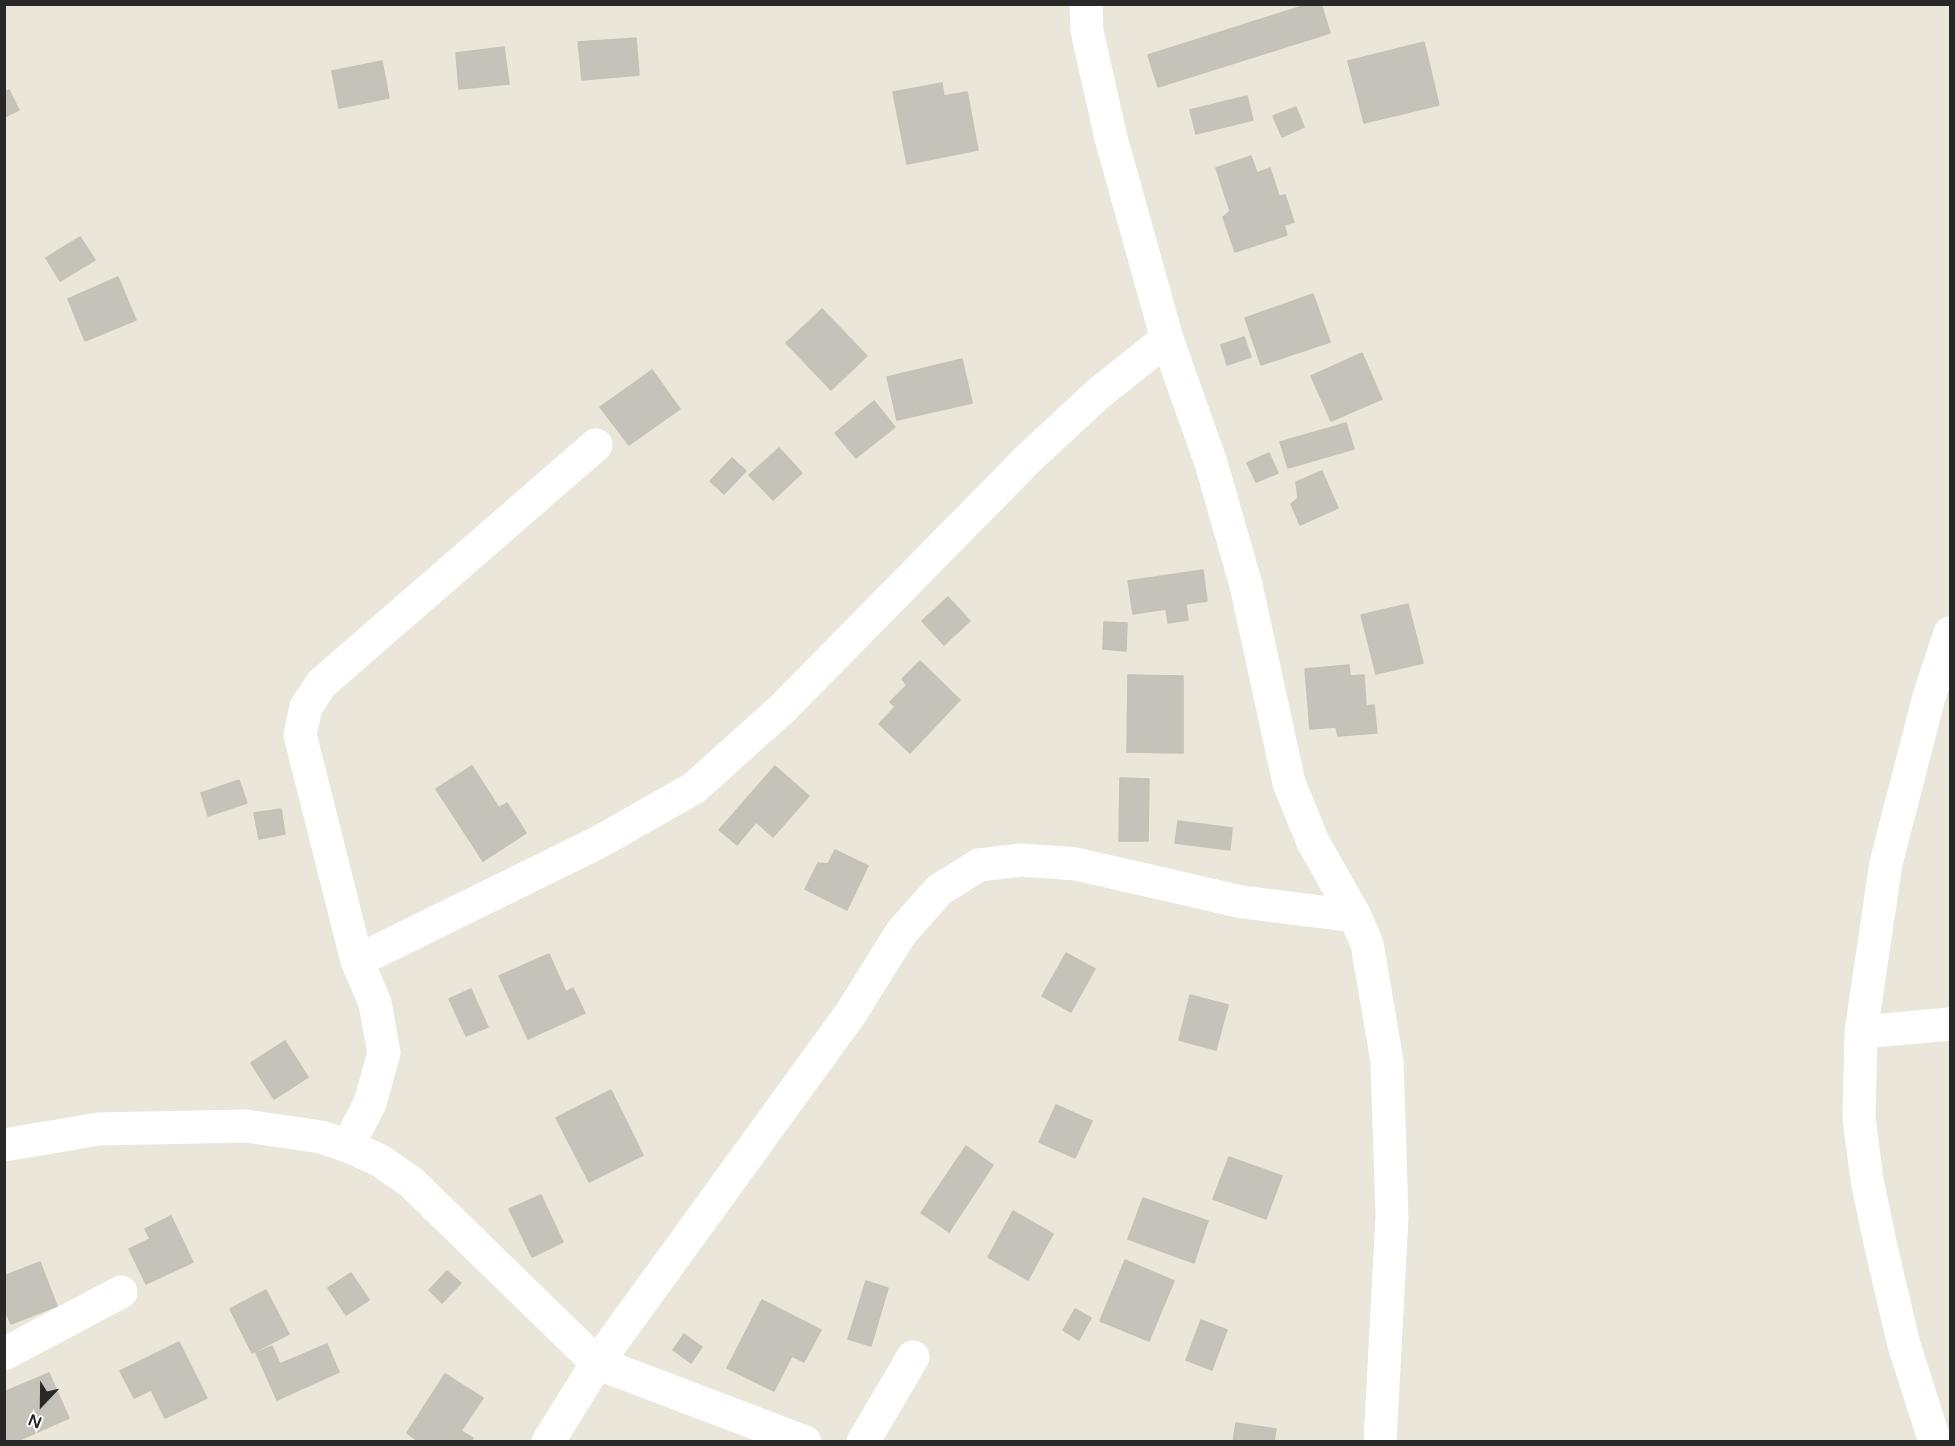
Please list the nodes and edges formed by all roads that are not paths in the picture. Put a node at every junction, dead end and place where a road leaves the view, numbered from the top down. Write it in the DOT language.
graph roads {
  1 [pos="1086,4"];
  2 [pos="1167,339"];
  3 [pos="596,445"];
  4 [pos="1950,633"];
  5 [pos="1355,916"];
  6 [pos="357,961"];
  7 [pos="1950,1024"];
  8 [pos="1861,1032"];
  9 [pos="4,1145"];
  10 [pos="348,1146"];
  11 [pos="121,1292"];
  12 [pos="4,1354"];
  13 [pos="913,1357"];
  14 [pos="597,1363"];
  15 [pos="548,1442"];
  16 [pos="805,1442"];
  17 [pos="863,1442"];
  18 [pos="1380,1442"];
  19 [pos="1935,1442"];
  1 -- 2 [label="street"];
  2 -- 5 [label="street"];
  2 -- 6 [label="street"];
  3 -- 6 [label="street"];
  4 -- 8 [label="street"];
  5 -- 14 [label="street"];
  5 -- 18 [label="street"];
  6 -- 10 [label="street"];
  7 -- 8 [label="street"];
  8 -- 19 [label="street"];
  9 -- 10 [label="street"];
  10 -- 14 [label="street"];
  11 -- 12 [label="street"];
  13 -- 17 [label="street"];
  14 -- 15 [label="street"];
  14 -- 16 [label="street"];
}
